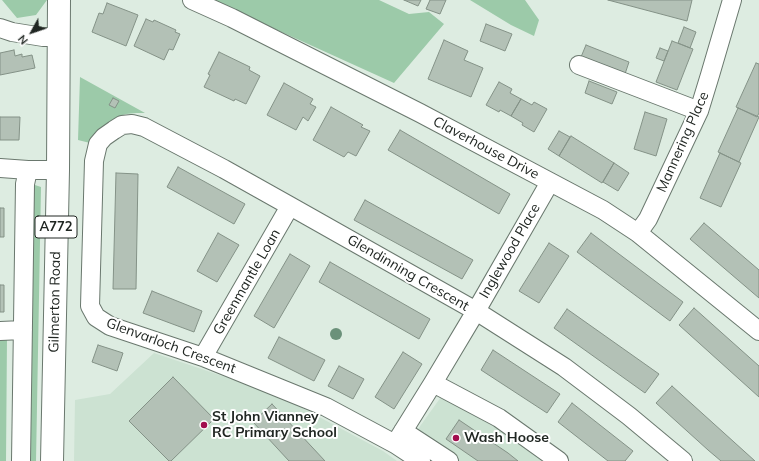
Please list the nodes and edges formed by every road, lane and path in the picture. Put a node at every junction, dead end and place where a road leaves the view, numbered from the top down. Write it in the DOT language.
graph roads {
  1 [pos="59,0"];
  2 [pos="192,0"];
  3 [pos="732,0"];
  4 [pos="0,28"];
  5 [pos="58,37"];
  6 [pos="579,65"];
  7 [pos="699,111"];
  8 [pos="114,130"];
  9 [pos="0,168"];
  10 [pos="28,170"];
  11 [pos="58,170"];
  12 [pos="550,182"];
  13 [pos="290,206"];
  14 [pos="638,234"];
  15 [pos="476,311"];
  16 [pos="23,330"];
  17 [pos="0,331"];
  18 [pos="759,331"];
  19 [pos="203,357"];
  20 [pos="433,383"];
  21 [pos="400,438"];
  22 [pos="21,461"];
  23 [pos="52,461"];
  24 [pos="421,461"];
  25 [pos="449,461"];
  26 [pos="559,461"];
  27 [pos="683,461"];
  1 -- 5 [label="main road, Gilmerton Road / A772"];
  2 -- 12 [label="street, Claverhouse Drive"];
  3 -- 7 [label="street, Mannering Place"];
  4 -- 5 [label="street"];
  5 -- 11 [label="main road, Gilmerton Road / A772"];
  6 -- 7 [label="street"];
  7 -- 14 [label="street, Mannering Place"];
  8 -- 13 [label="street, Glendinning Crescent"];
  8 -- 19 [label="street, Glenvarloch Crescent"];
  9 -- 10 [label="street"];
  10 -- 11 [label="street"];
  10 -- 16 [label="street"];
  11 -- 23 [label="main road, Gilmerton Road / A772"];
  12 -- 14 [label="street, Claverhouse Drive"];
  12 -- 15 [label="street, Inglewood Place"];
  13 -- 15 [label="street, Glendinning Crescent"];
  13 -- 19 [label="street, Greenmantle Loan"];
  14 -- 18 [label="street, Claverhouse Drive"];
  15 -- 20 [label="street, Inglewood Place"];
  15 -- 27 [label="street, Glendinning Crescent"];
  16 -- 17 [label="street"];
  16 -- 22 [label="street"];
  19 -- 21 [label="street, Glenvarloch Crescent"];
  20 -- 21 [label="street, Inglewood Place"];
  20 -- 26 [label="street"];
  21 -- 24 [label="street, Glenvarloch Crescent"];
  21 -- 25 [label="street"];
}
